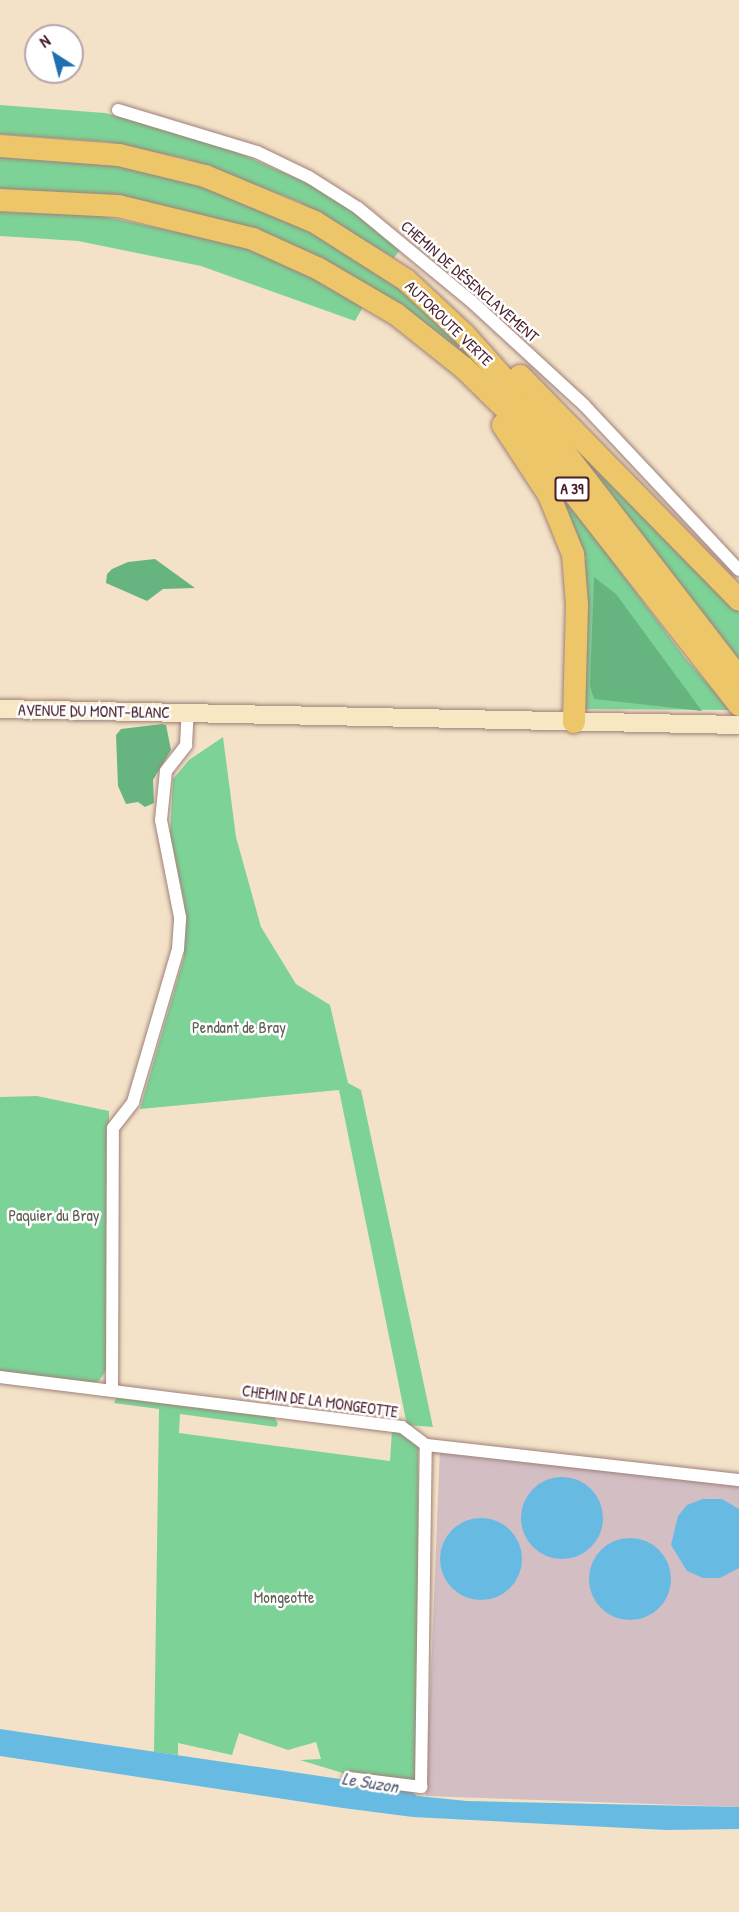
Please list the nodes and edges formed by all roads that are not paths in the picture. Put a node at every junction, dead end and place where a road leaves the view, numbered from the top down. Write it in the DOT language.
graph roads {
  1 [pos="118,110"];
  2 [pos="0,146"];
  3 [pos="0,201"];
  4 [pos="406,280"];
  5 [pos="376,301"];
  6 [pos="739,570"];
  7 [pos="739,600"];
  8 [pos="739,678"];
  9 [pos="739,705"];
  10 [pos="0,709"];
  11 [pos="188,712"];
  12 [pos="574,722"];
  13 [pos="739,725"];
  14 [pos="0,1377"];
  15 [pos="112,1389"];
  16 [pos="426,1445"];
  17 [pos="739,1480"];
  18 [pos="349,1778"];
  1 -- 6 [label="street, CHEMIN DE DÉSENCLAVEMENT"];
  2 -- 4 [label="highway, AUTOROUTE VERTE / A 39"];
  3 -- 5 [label="highway, AUTOROUTE VERTE / A 39"];
  4 -- 7 [label="highway"];
  4 -- 8 [label="highway, AUTOROUTE VERTE / A 39"];
  5 -- 9 [label="highway, AUTOROUTE VERTE / A 39"];
  5 -- 12 [label="highway"];
  10 -- 11 [label="main road, AVENUE DU MONT-BLANC"];
  11 -- 12 [label="main road, AVENUE DU MONT-BLANC"];
  11 -- 15 [label="street"];
  12 -- 13 [label="main road, AVENUE DU MONT-BLANC"];
  14 -- 15 [label="street, CHEMIN DE LA MONGEOTTE"];
  15 -- 16 [label="street, CHEMIN DE LA MONGEOTTE"];
  16 -- 17 [label="street"];
  16 -- 18 [label="street"];
}
